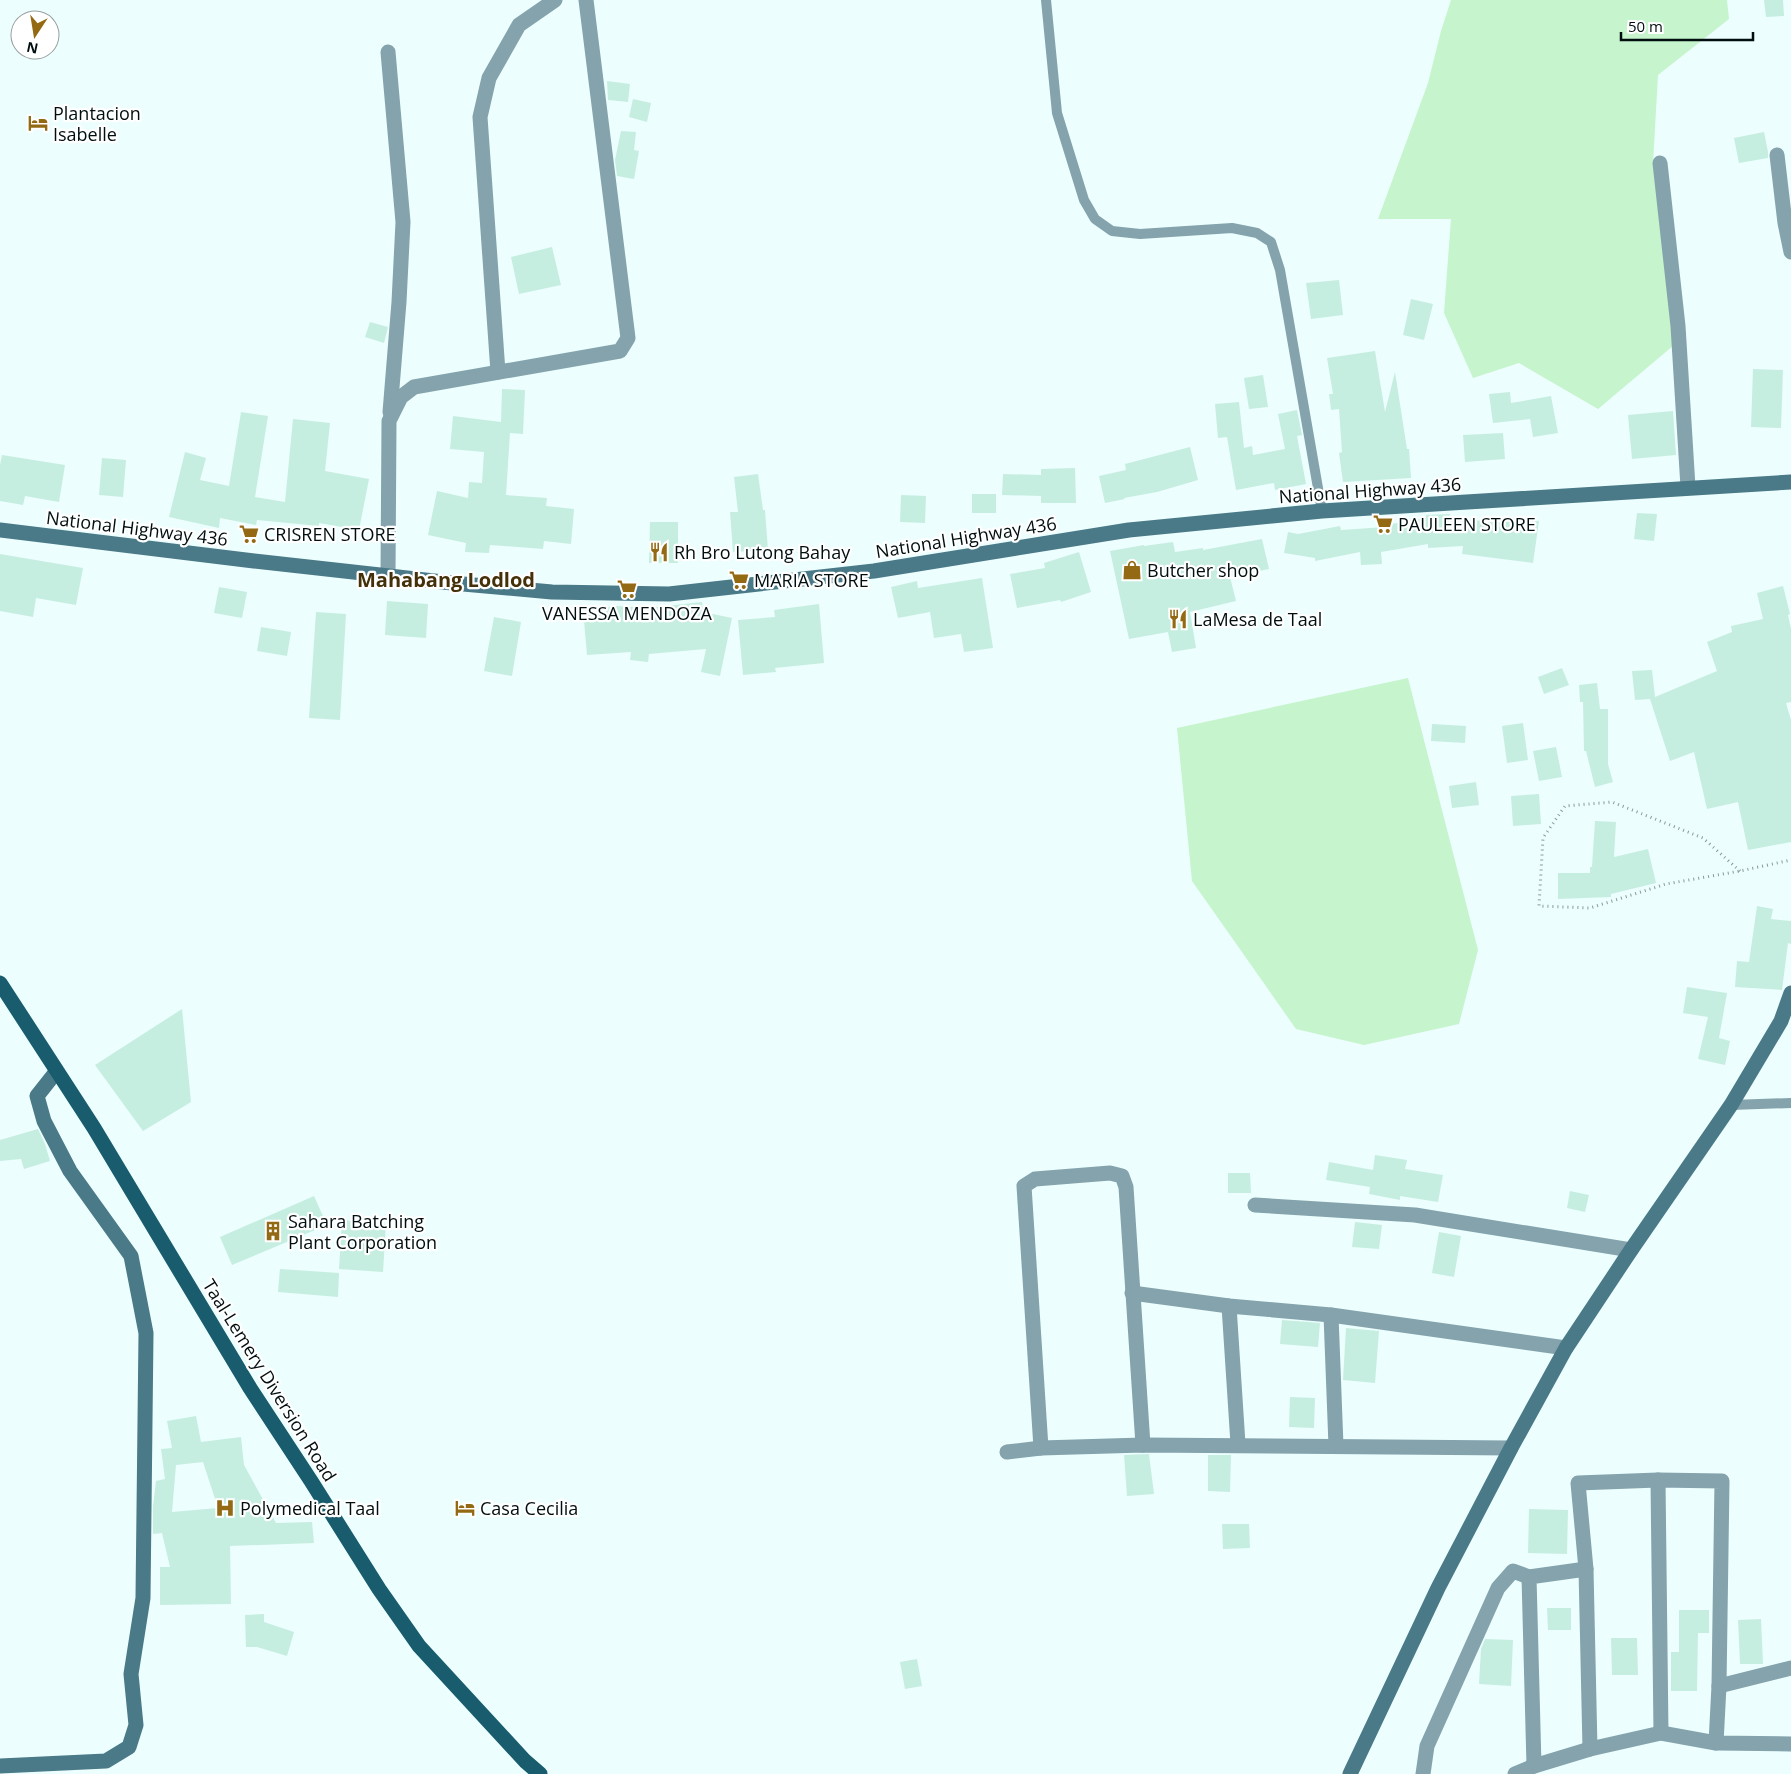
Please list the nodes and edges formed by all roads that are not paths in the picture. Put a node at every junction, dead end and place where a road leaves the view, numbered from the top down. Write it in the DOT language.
graph roads {
  1 [pos="555,0"];
  2 [pos="586,0"];
  3 [pos="1046,0"];
  4 [pos="388,52"];
  5 [pos="1777,155"];
  6 [pos="1660,163"];
  7 [pos="1791,252"];
  8 [pos="498,372"];
  9 [pos="389,421"];
  10 [pos="1791,482"];
  11 [pos="1688,487"];
  12 [pos="1322,511"];
  13 [pos="0,530"];
  14 [pos="388,576"];
  15 [pos="0,983"];
  16 [pos="1791,994"];
  17 [pos="1786,1021"];
  18 [pos="56,1072"];
  19 [pos="1791,1103"];
  20 [pos="1731,1105"];
  21 [pos="1256,1205"];
  22 [pos="1631,1250"];
  23 [pos="1132,1294"];
  24 [pos="1229,1306"];
  25 [pos="1331,1315"];
  26 [pos="1566,1348"];
  27 [pos="1238,1444"];
  28 [pos="1142,1445"];
  29 [pos="1336,1446"];
  30 [pos="1041,1448"];
  31 [pos="1511,1448"];
  32 [pos="1007,1452"];
  33 [pos="1658,1480"];
  34 [pos="1586,1569"];
  35 [pos="1529,1577"];
  36 [pos="1791,1668"];
  37 [pos="1719,1686"];
  38 [pos="1660,1733"];
  39 [pos="1716,1743"];
  40 [pos="1791,1744"];
  41 [pos="1590,1749"];
  42 [pos="0,1766"];
  43 [pos="1534,1766"];
  44 [pos="540,1774"];
  45 [pos="1350,1774"];
  46 [pos="1423,1774"];
  47 [pos="1515,1774"];
  1 -- 8 [label="street"];
  2 -- 8 [label="street"];
  3 -- 12 [label="lane"];
  4 -- 9 [label="street"];
  5 -- 7 [label="street"];
  6 -- 11 [label="street"];
  8 -- 9 [label="street"];
  9 -- 14 [label="street"];
  10 -- 11 [label="main road, National Highway 436"];
  11 -- 12 [label="main road, National Highway 436"];
  12 -- 14 [label="main road, National Highway 436"];
  13 -- 14 [label="main road, National Highway 436"];
  15 -- 18 [label="main road, Taal-Lemery Diversion Road"];
  16 -- 17 [label="main road"];
  17 -- 20 [label="main road"];
  18 -- 42 [label="main road"];
  18 -- 44 [label="main road, Taal-Lemery Diversion Road"];
  19 -- 20 [label="lane"];
  20 -- 22 [label="main road"];
  21 -- 22 [label="street"];
  22 -- 26 [label="main road"];
  23 -- 24 [label="street"];
  23 -- 28 [label="street"];
  23 -- 30 [label="street"];
  24 -- 25 [label="street"];
  24 -- 27 [label="street"];
  25 -- 26 [label="street"];
  25 -- 29 [label="street"];
  26 -- 31 [label="main road"];
  27 -- 28 [label="street"];
  27 -- 29 [label="street"];
  28 -- 30 [label="street"];
  29 -- 31 [label="street"];
  30 -- 32 [label="street"];
  31 -- 45 [label="main road"];
  33 -- 34 [label="street"];
  33 -- 37 [label="street"];
  33 -- 38 [label="street"];
  34 -- 35 [label="street"];
  34 -- 41 [label="street"];
  35 -- 43 [label="street"];
  35 -- 46 [label="street"];
  36 -- 37 [label="street"];
  37 -- 39 [label="street"];
  38 -- 39 [label="street"];
  38 -- 41 [label="street"];
  39 -- 40 [label="street"];
  41 -- 43 [label="street"];
  43 -- 47 [label="street"];
}
